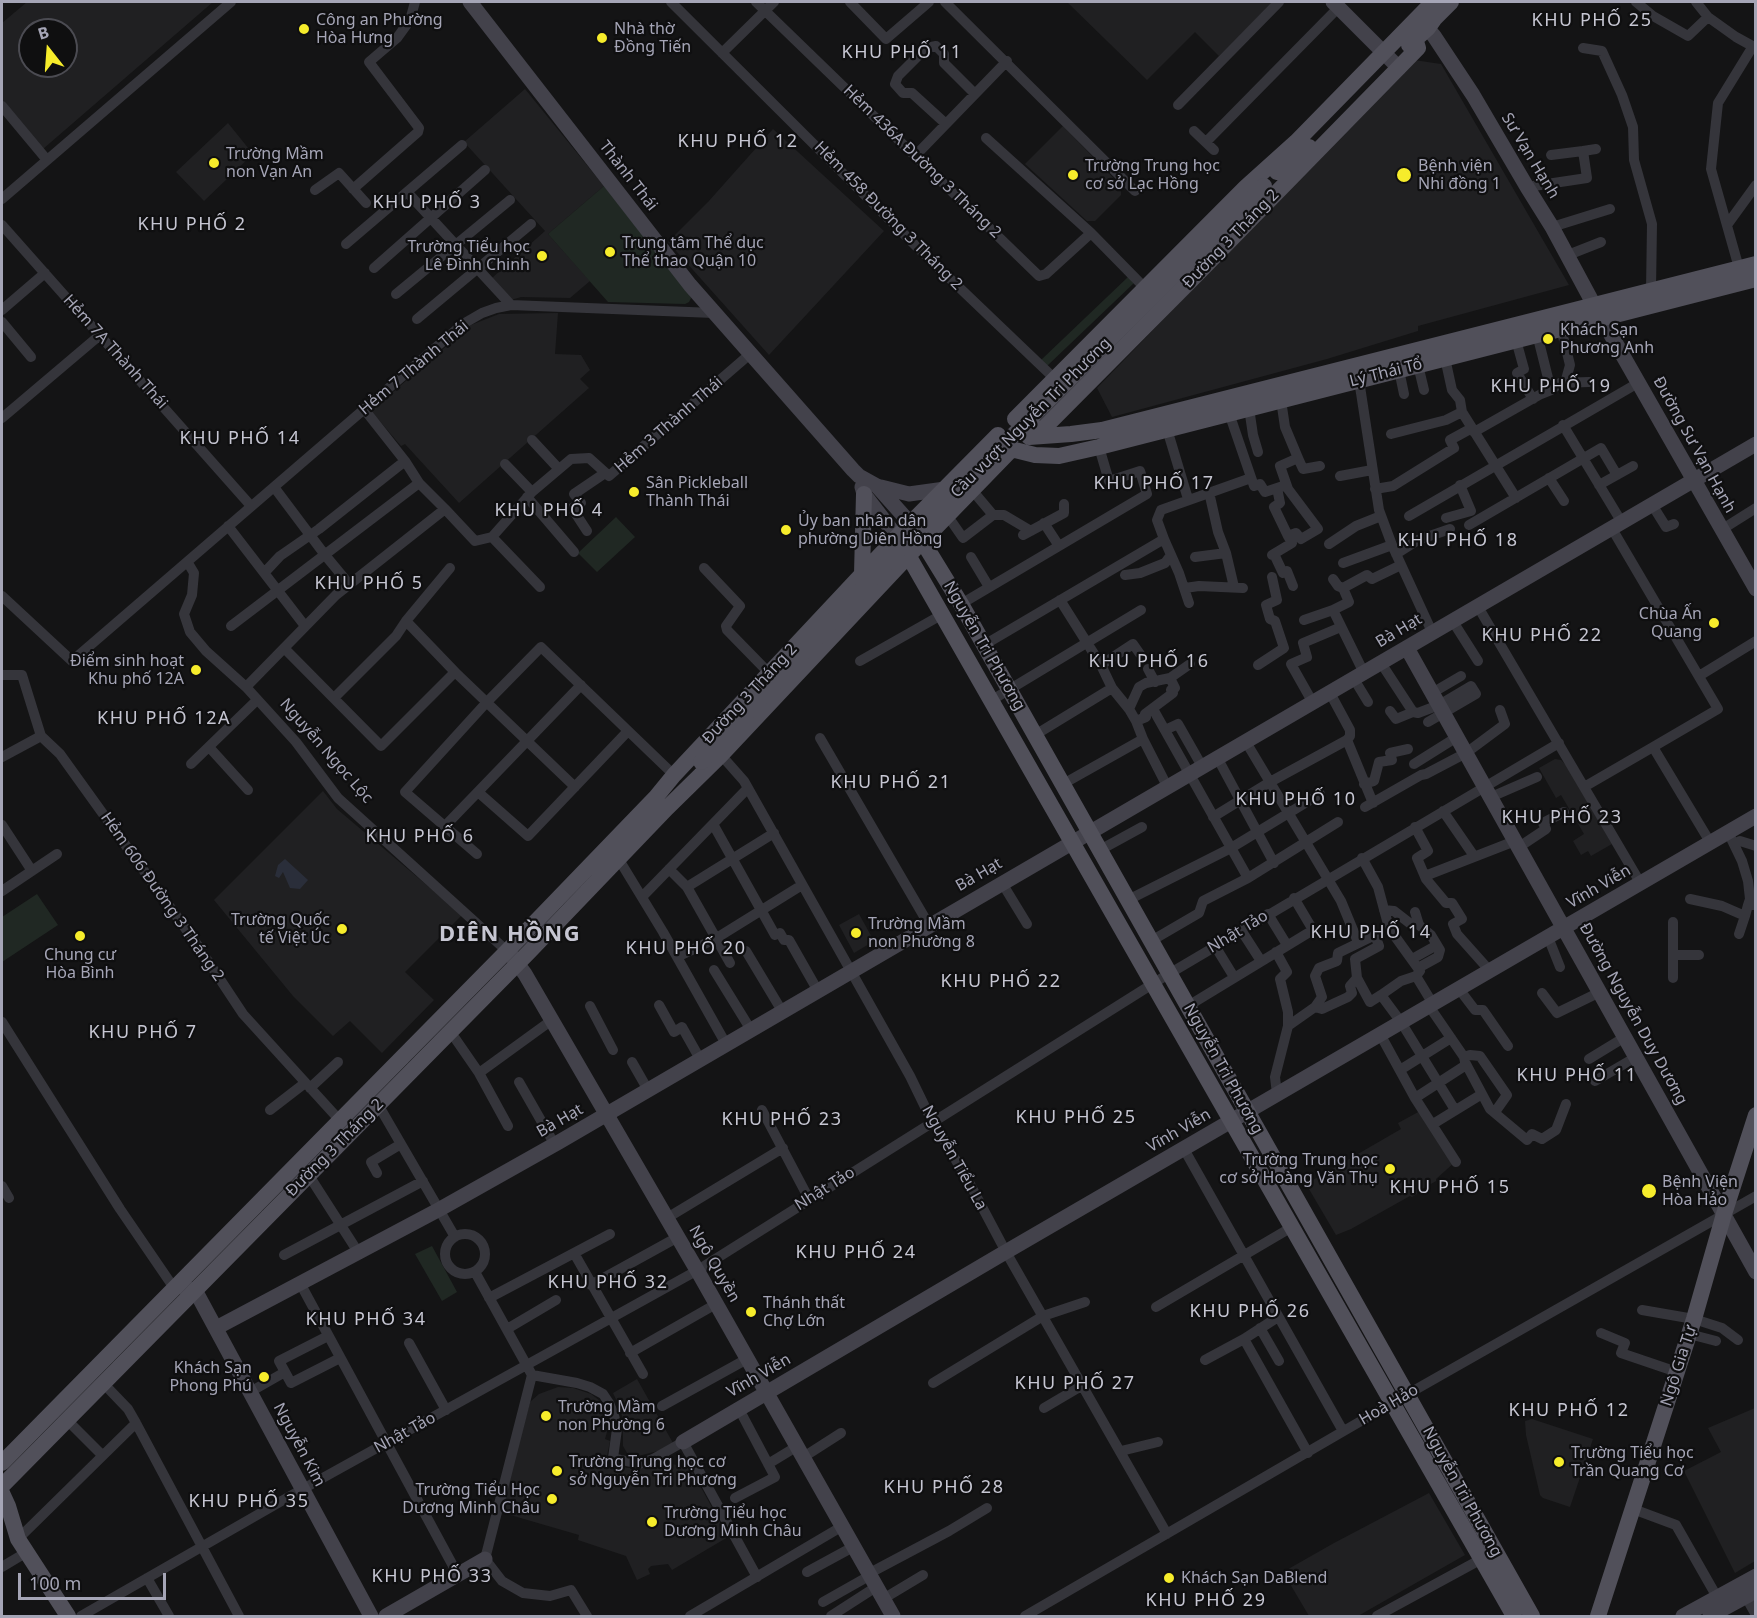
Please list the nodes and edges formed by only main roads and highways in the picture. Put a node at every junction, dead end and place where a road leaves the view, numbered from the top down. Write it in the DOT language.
graph roads {
  1 [pos="1433,2"];
  2 [pos="1451,2"];
  3 [pos="1420,28"];
  4 [pos="1392,60"];
  5 [pos="1321,141"];
  6 [pos="1300,147"];
  7 [pos="1277,172"];
  8 [pos="1747,266"];
  9 [pos="1198,269"];
  10 [pos="1755,279"];
  11 [pos="1598,311"];
  12 [pos="1276,396"];
  13 [pos="1064,404"];
  14 [pos="1015,419"];
  15 [pos="1030,433"];
  16 [pos="998,435"];
  17 [pos="1067,435"];
  18 [pos="1013,450"];
  19 [pos="870,490"];
  20 [pos="910,524"];
  21 [pos="897,537"];
  22 [pos="923,541"];
  23 [pos="909,555"];
  24 [pos="862,574"];
  25 [pos="696,767"];
  26 [pos="661,802"];
  27 [pos="513,957"];
  28 [pos="373,1098"];
  29 [pos="1755,1115"];
  30 [pos="345,1126"];
  31 [pos="1308,1218"];
  32 [pos="1292,1227"];
  33 [pos="1400,1399"];
  34 [pos="58,1416"];
  35 [pos="20,1444"];
  36 [pos="2,1451"];
  37 [pos="2,1463"];
  38 [pos="2,1486"];
  39 [pos="2,1493"];
  40 [pos="2,1525"];
  41 [pos="22,1546"];
  42 [pos="1488,1555"];
  43 [pos="68,1617"];
  44 [pos="1514,1617"];
  45 [pos="1532,1617"];
  46 [pos="1598,1617"];
  1 -- 3 [label="main road, Đường 3 Tháng 2"];
  2 -- 3 [label="main road, Đường 3 Tháng 2"];
  3 -- 4 [label="main road, Đường 3 Tháng 2"];
  4 -- 5 [label="main road, Đường 3 Tháng 2"];
  4 -- 6 [label="main road, Đường 3 Tháng 2"];
  5 -- 6 [label="main road, Đường 3 Tháng 2"];
  5 -- 9 [label="main road, Đường 3 Tháng 2"];
  6 -- 7 [label="main road, Đường 3 Tháng 2"];
  6 -- 9 [label="main road, Đường 3 Tháng 2"];
  6 -- 14 [label="main road, Đường 3 Tháng 2"];
  7 -- 25 [label="main road, Cầu vượt Nguyễn Tri Phương, bridge"];
  8 -- 11 [label="main road, Lý Thái Tổ"];
  9 -- 13 [label="main road, Đường 3 Tháng 2"];
  10 -- 11 [label="main road, Lý Thái Tổ"];
  11 -- 12 [label="main road, Lý Thái Tổ"];
  11 -- 12 [label="main road, Lý Thái Tổ"];
  12 -- 17 [label="main road, Lý Thái Tổ"];
  12 -- 18 [label="main road, Lý Thái Tổ"];
  13 -- 15 [label="main road, Đường 3 Tháng 2"];
  13 -- 17 [label="main road"];
  14 -- 15 [label="main road"];
  14 -- 16 [label="main road"];
  15 -- 17 [label="main road, Lý Thái Tổ"];
  15 -- 18 [label="main road"];
  16 -- 18 [label="main road"];
  16 -- 20 [label="main road, Đường 3 Tháng 2"];
  18 -- 22 [label="main road, Đường 3 Tháng 2"];
  19 -- 24 [label="main road"];
  20 -- 21 [label="main road, Đường 3 Tháng 2"];
  20 -- 22 [label="main road, Nguyễn Tri Phương"];
  21 -- 23 [label="main road, Nguyễn Tri Phương"];
  21 -- 24 [label="main road, Đường 3 Tháng 2"];
  22 -- 23 [label="main road, Đường 3 Tháng 2"];
  22 -- 31 [label="main road, Nguyễn Tri Phương"];
  23 -- 26 [label="main road, Đường 3 Tháng 2"];
  23 -- 32 [label="main road, Nguyễn Tri Phương"];
  24 -- 26 [label="main road, Đường 3 Tháng 2"];
  25 -- 26 [label="main road, Đường 3 Tháng 2"];
  26 -- 27 [label="main road, Đường 3 Tháng 2"];
  26 -- 27 [label="main road, Đường 3 Tháng 2"];
  27 -- 28 [label="main road, Đường 3 Tháng 2"];
  27 -- 28 [label="main road, Đường 3 Tháng 2"];
  28 -- 30 [label="main road, Đường 3 Tháng 2"];
  29 -- 46 [label="main road, Ngô Gia Tự"];
  30 -- 34 [label="main road, Đường 3 Tháng 2"];
  30 -- 34 [label="main road, Đường 3 Tháng 2"];
  31 -- 32 [label="main road"];
  31 -- 33 [label="main road, Nguyễn Tri Phương"];
  32 -- 33 [label="main road, Nguyễn Tri Phương"];
  33 -- 42 [label="main road, Nguyễn Tri Phương"];
  34 -- 35 [label="main road"];
  34 -- 38 [label="main road, Đường 3 Tháng 2"];
  35 -- 36 [label="main road"];
  35 -- 37 [label="main road"];
  39 -- 41 [label="main road"];
  40 -- 41 [label="main road"];
  41 -- 43 [label="main road"];
  42 -- 44 [label="main road, Nguyễn Tri Phương"];
  42 -- 45 [label="main road, Nguyễn Tri Phương"];
}
